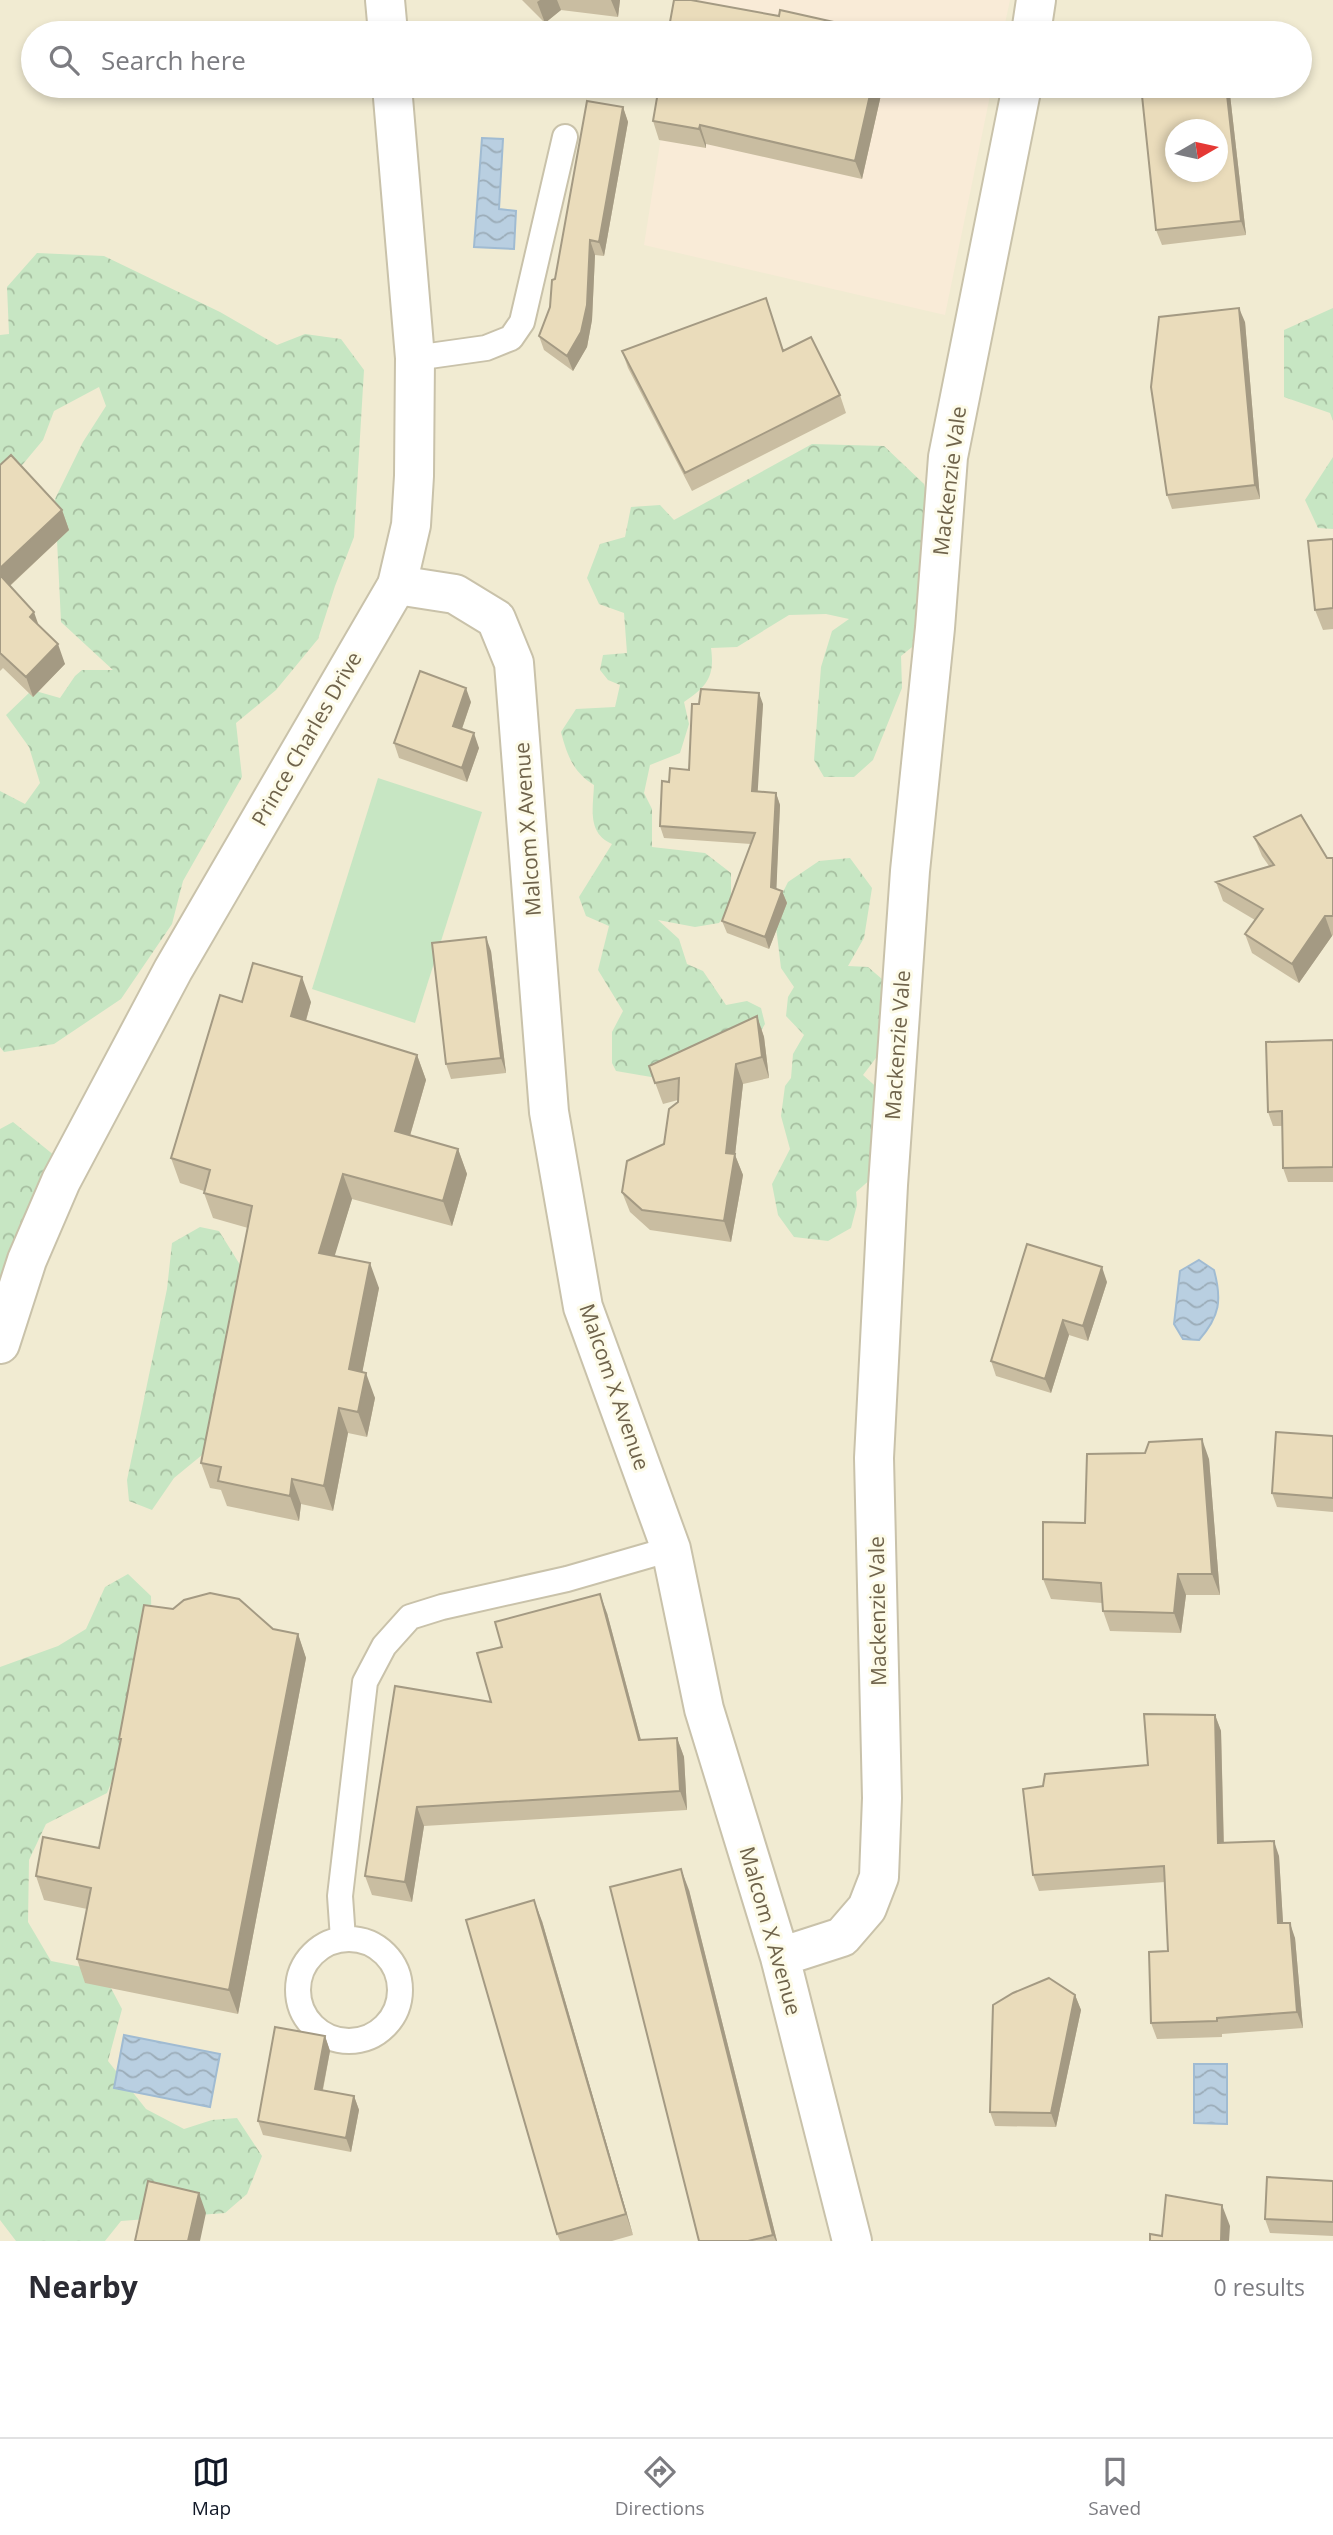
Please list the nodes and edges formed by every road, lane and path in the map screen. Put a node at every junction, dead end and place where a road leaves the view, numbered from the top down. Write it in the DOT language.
graph roads {
  1 [pos="385,0"];
  2 [pos="1037,0"];
  3 [pos="387,21"];
  4 [pos="1033,21"];
  5 [pos="393,98"];
  6 [pos="1020,98"];
  7 [pos="565,137"];
  8 [pos="415,358"];
  9 [pos="397,584"];
  10 [pos="0,1344"];
  11 [pos="671,1549"];
  12 [pos="343,1939"];
  13 [pos="780,1957"];
  14 [pos="852,2241"];
  1 -- 3 [label="street"];
  2 -- 4 [label="street"];
  5 -- 8 [label="street, Prince Charles Drive"];
  6 -- 13 [label="street, Mackenzie Vale"];
  7 -- 8 [label="lane"];
  8 -- 9 [label="street, Prince Charles Drive"];
  9 -- 10 [label="street, Prince Charles Drive"];
  9 -- 11 [label="street, Malcom X Avenue"];
  11 -- 12 [label="lane"];
  11 -- 13 [label="street, Malcom X Avenue"];
  12 -- 12 [label="lane"];
  13 -- 14 [label="street, Malcom X Avenue"];
}
